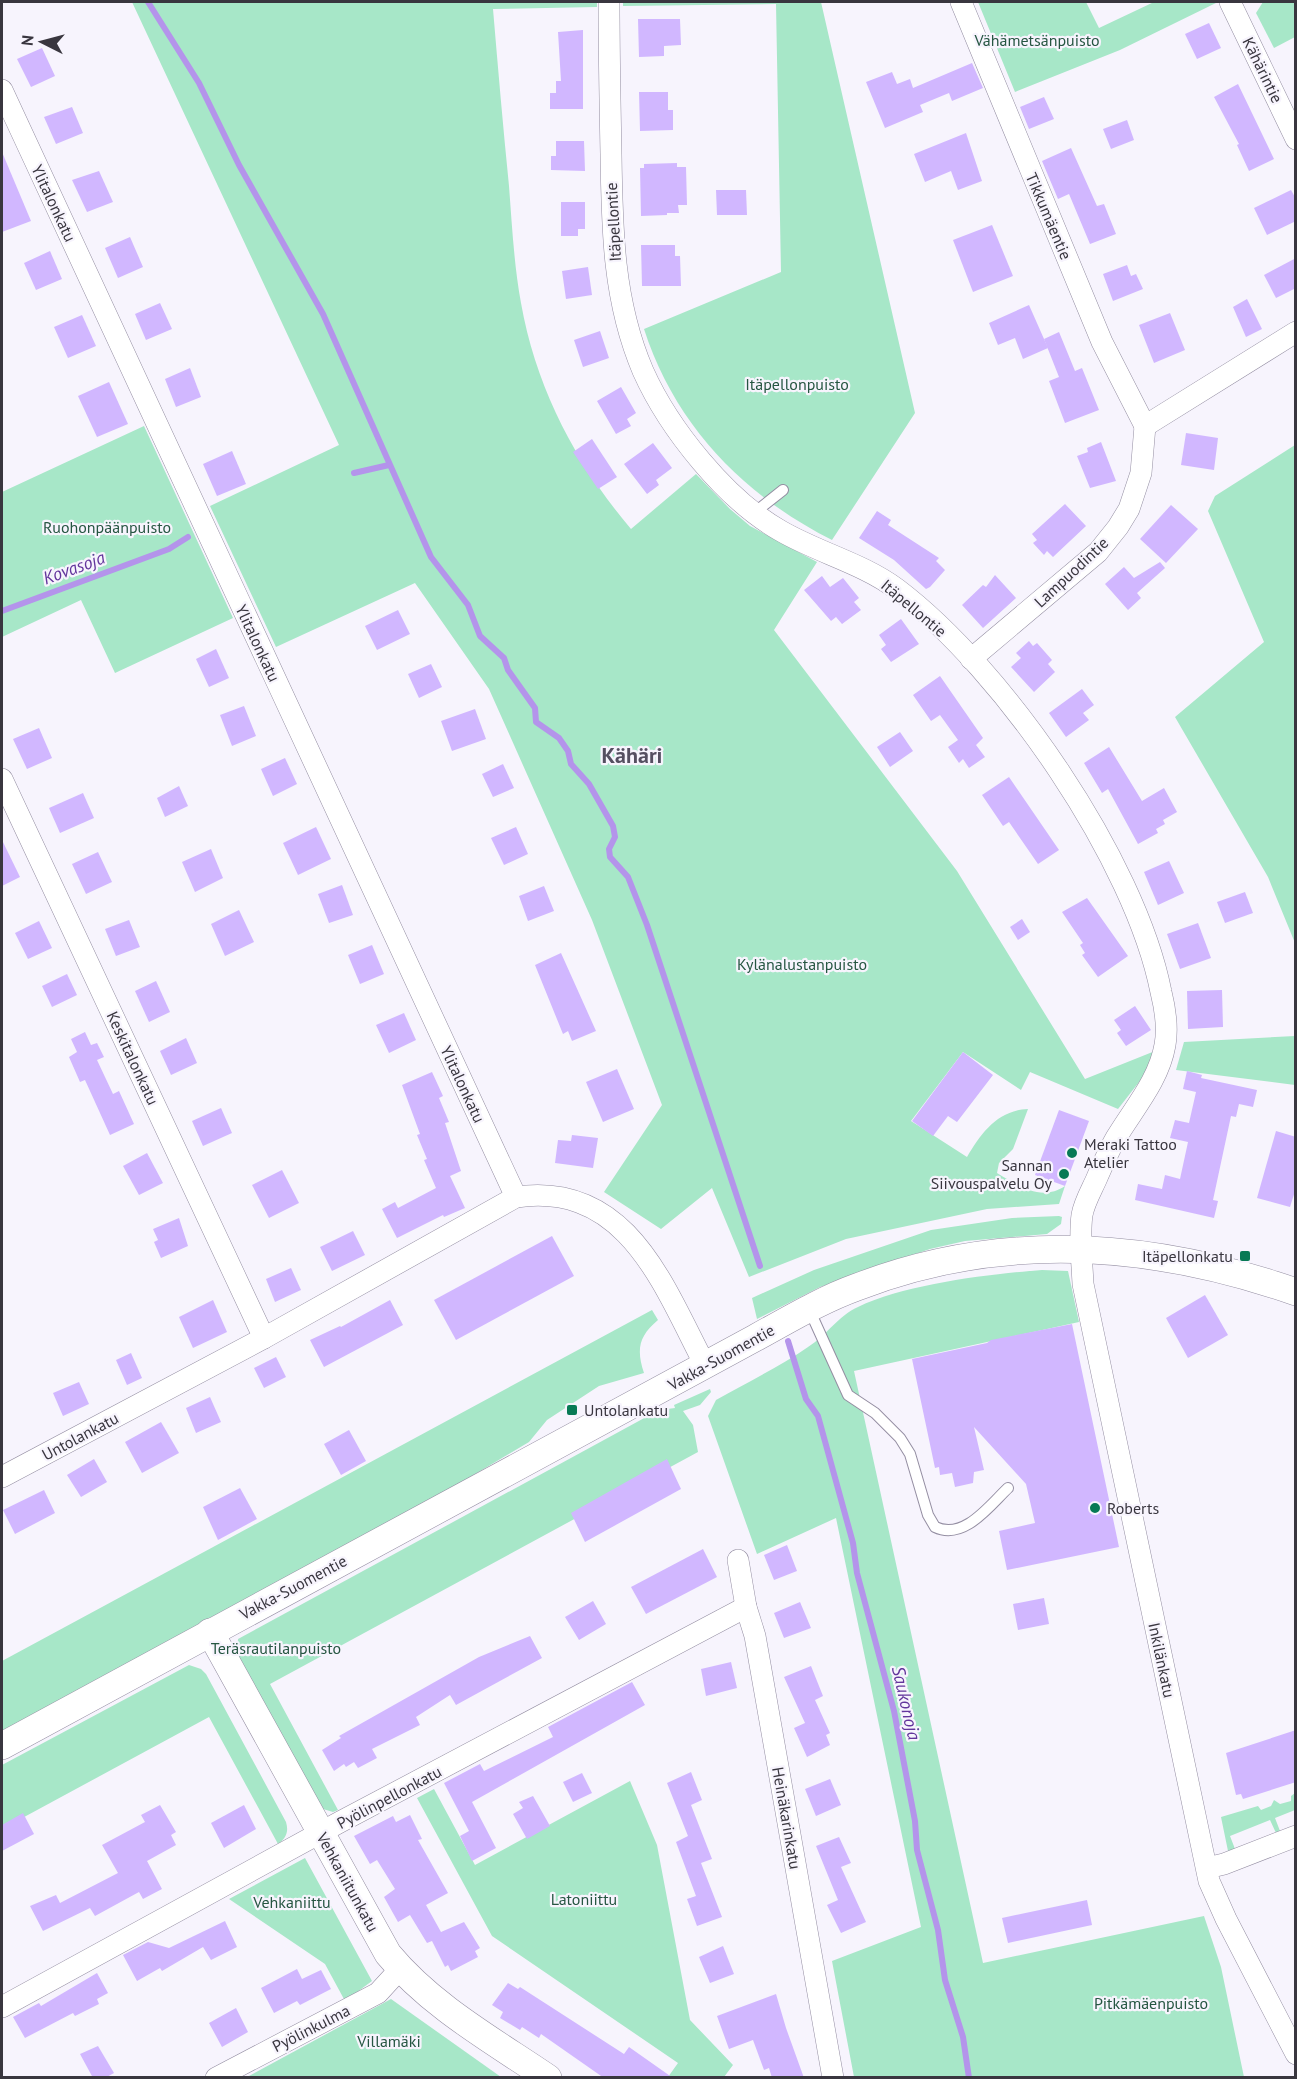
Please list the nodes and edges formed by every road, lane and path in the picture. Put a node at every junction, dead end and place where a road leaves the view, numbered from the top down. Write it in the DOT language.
graph roads {
  1 [pos="609,2"];
  2 [pos="961,2"];
  3 [pos="1230,2"];
  4 [pos="2,90"];
  5 [pos="1296,138"];
  6 [pos="1296,332"];
  7 [pos="1145,426"];
  8 [pos="783,489"];
  9 [pos="754,513"];
  10 [pos="971,659"];
  11 [pos="2,779"];
  12 [pos="516,1197"];
  13 [pos="1082,1249"];
  14 [pos="1296,1292"];
  15 [pos="809,1309"];
  16 [pos="264,1338"];
  17 [pos="705,1365"];
  18 [pos="2,1478"];
  19 [pos="1008,1488"];
  20 [pos="738,1560"];
  21 [pos="746,1607"];
  22 [pos="210,1632"];
  23 [pos="2,1746"];
  24 [pos="321,1833"];
  25 [pos="1296,1836"];
  26 [pos="1207,1868"];
  27 [pos="400,1969"];
  28 [pos="2,2007"];
  29 [pos="1296,2054"];
  30 [pos="216,2078"];
  31 [pos="548,2078"];
  32 [pos="833,2078"];
  1 -- 9 [label="street, Itäpellontie"];
  2 -- 7 [label="street, Tikkumäentie"];
  3 -- 5 [label="street, Kähärintie"];
  4 -- 12 [label="street, Ylitalonkatu"];
  6 -- 7 [label="street"];
  7 -- 10 [label="street, Lampuodintie"];
  8 -- 9 [label="lane"];
  9 -- 10 [label="street, Itäpellontie"];
  10 -- 13 [label="street, Itäpellontie"];
  11 -- 16 [label="street, Keskitalonkatu"];
  12 -- 16 [label="street, Untolankatu"];
  12 -- 17 [label="street, Untolankatu"];
  13 -- 14 [label="street, Vakka-Suomentie"];
  13 -- 15 [label="street, Vakka-Suomentie"];
  13 -- 26 [label="street, Inkilänkatu"];
  15 -- 17 [label="street, Vakka-Suomentie"];
  15 -- 19 [label="lane"];
  16 -- 18 [label="street, Untolankatu"];
  17 -- 22 [label="street, Vakka-Suomentie"];
  20 -- 21 [label="street, Heinäkarinkatu"];
  21 -- 24 [label="street, Pyölinpellonkatu"];
  21 -- 32 [label="street, Heinäkarinkatu"];
  22 -- 23 [label="street, Vakka-Suomentie"];
  22 -- 24 [label="street, Vehkaniitunkatu"];
  24 -- 27 [label="street, Vehkaniitunkatu"];
  24 -- 28 [label="street, Pyölinpellonkatu"];
  25 -- 26 [label="street"];
  26 -- 29 [label="street, Inkilänkatu"];
  27 -- 30 [label="street, Pyölinkulma"];
  27 -- 31 [label="street, Vehkaniitunkatu"];
}
